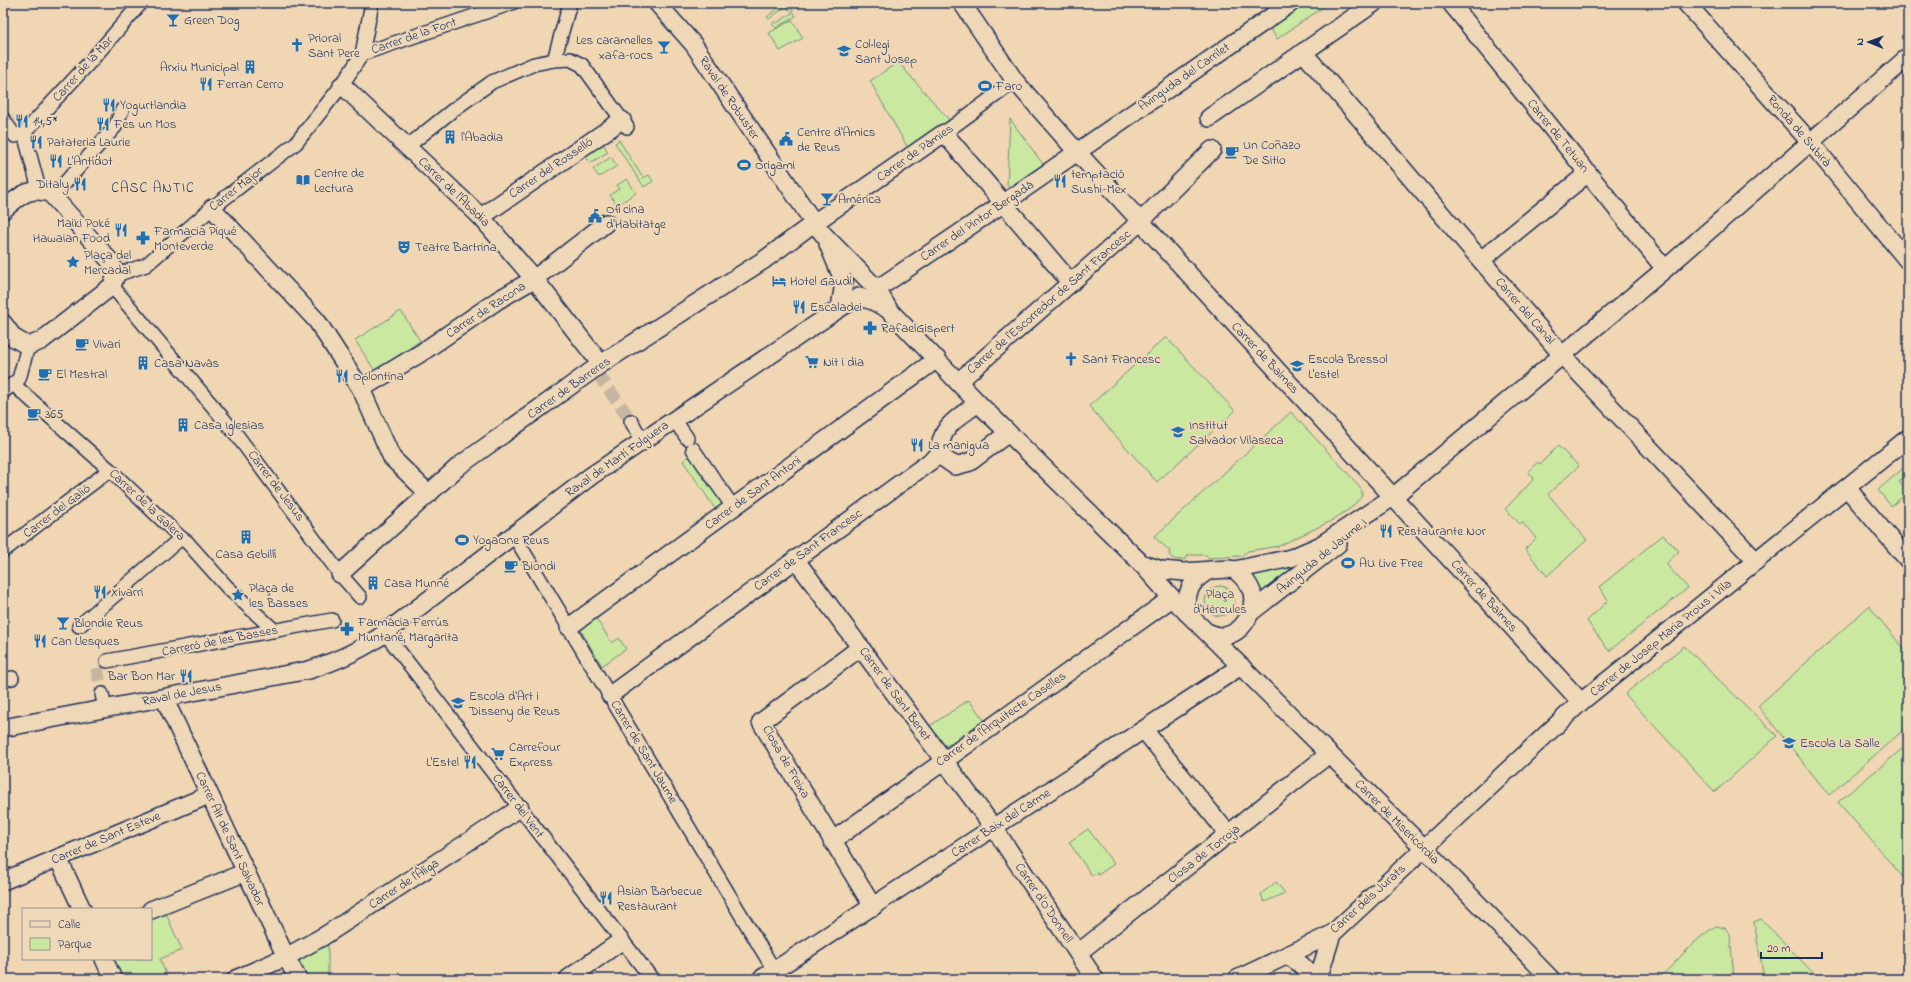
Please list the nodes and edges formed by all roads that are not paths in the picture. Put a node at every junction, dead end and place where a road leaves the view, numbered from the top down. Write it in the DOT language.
graph roads {
  1 [pos="141,3"];
  2 [pos="372,3"];
  3 [pos="512,3"];
  4 [pos="570,3"];
  5 [pos="657,3"];
  6 [pos="962,3"];
  7 [pos="1291,3"];
  8 [pos="1374,3"];
  9 [pos="1451,3"];
  10 [pos="1686,3"];
  11 [pos="1303,52"];
  12 [pos="362,54"];
  13 [pos="1908,57"];
  14 [pos="554,60"];
  15 [pos="1015,81"];
  16 [pos="342,85"];
  17 [pos="122,110"];
  18 [pos="1209,118"];
  19 [pos="3,119"];
  20 [pos="624,123"];
  21 [pos="24,133"];
  22 [pos="944,133"];
  23 [pos="1811,143"];
  24 [pos="408,146"];
  25 [pos="1212,150"];
  26 [pos="1077,152"];
  27 [pos="1588,173"];
  28 [pos="46,192"];
  29 [pos="1004,203"];
  30 [pos="212,208"];
  31 [pos="3,210"];
  32 [pos="481,217"];
  33 [pos="1140,222"];
  34 [pos="606,223"];
  35 [pos="819,229"];
  36 [pos="1481,260"];
  37 [pos="1908,261"];
  38 [pos="1666,269"];
  39 [pos="534,279"];
  40 [pos="114,280"];
  41 [pos="1071,283"];
  42 [pos="877,289"];
  43 [pos="840,308"];
  44 [pos="889,310"];
  45 [pos="3,323"];
  46 [pos="28,346"];
  47 [pos="1562,355"];
  48 [pos="937,359"];
  49 [pos="598,369"];
  50 [pos="958,382"];
  51 [pos="12,385"];
  52 [pos="361,389"];
  53 [pos="978,403"];
  54 [pos="674,419"];
  55 [pos="631,421"];
  56 [pos="1008,433"];
  57 [pos="1908,438"];
  58 [pos="642,440"];
  59 [pos="939,454"];
  60 [pos="110,470"];
  61 [pos="1847,488"];
  62 [pos="429,494"];
  63 [pos="1393,497"];
  64 [pos="733,507"];
  65 [pos="513,534"];
  66 [pos="181,538"];
  67 [pos="3,551"];
  68 [pos="795,559"];
  69 [pos="1908,560"];
  70 [pos="1756,561"];
  71 [pos="1140,562"];
  72 [pos="1210,570"];
  73 [pos="1234,570"];
  74 [pos="340,574"];
  75 [pos="360,597"];
  76 [pos="1172,598"];
  77 [pos="1187,613"];
  78 [pos="1250,613"];
  79 [pos="332,620"];
  80 [pos="79,626"];
  81 [pos="569,627"];
  82 [pos="385,630"];
  83 [pos="275,631"];
  84 [pos="1207,632"];
  85 [pos="1232,633"];
  86 [pos="861,647"];
  87 [pos="357,651"];
  88 [pos="107,661"];
  89 [pos="1241,666"];
  90 [pos="610,695"];
  91 [pos="164,698"];
  92 [pos="1581,702"];
  93 [pos="3,728"];
  94 [pos="1144,730"];
  95 [pos="1329,754"];
  96 [pos="943,760"];
  97 [pos="210,795"];
  98 [pos="520,808"];
  99 [pos="994,828"];
  100 [pos="1229,835"];
  101 [pos="832,841"];
  102 [pos="1424,848"];
  103 [pos="58,858"];
  104 [pos="246,872"];
  105 [pos="3,881"];
  106 [pos="872,907"];
  107 [pos="82,908"];
  108 [pos="152,910"];
  109 [pos="1332,934"];
  110 [pos="621,941"];
  111 [pos="1078,953"];
  112 [pos="1287,955"];
  113 [pos="286,957"];
  114 [pos="104,960"];
  115 [pos="767,975"];
  116 [pos="113,979"];
  117 [pos="236,979"];
  118 [pos="298,979"];
  119 [pos="568,979"];
  120 [pos="652,979"];
  121 [pos="1095,979"];
  122 [pos="1237,979"];
  123 [pos="1310,979"];
  124 [pos="1318,979"];
  125 [pos="1551,979"];
  1 -- 21 [label="street, Carrer de la Mar"];
  2 -- 12 [label="street"];
  3 -- 12 [label="street, Carrer de la Font"];
  4 -- 14 [label="street"];
  5 -- 35 [label="street, Raval de Robuster"];
  6 -- 15 [label="street, Carrer de Balmes"];
  7 -- 26 [label="street, Avinguda del Carrilet"];
  8 -- 11 [label="street"];
  9 -- 27 [label="street, Carrer de Tetuan"];
  10 -- 23 [label="street, Ronda de Subirà"];
  11 -- 18 [label="street"];
  11 -- 36 [label="street, Carrer del Canal"];
  12 -- 16 [label="street, Carrer Major"];
  13 -- 23 [label="street"];
  14 -- 20 [label="street"];
  14 -- 24 [label="street"];
  15 -- 22 [label="street, Carrer de Pàmies"];
  15 -- 26 [label="street, Carrer de Balmes"];
  16 -- 24 [label="street, Carrer de l'Abadia"];
  16 -- 30 [label="street, Carrer Major"];
  17 -- 28 [label="street"];
  19 -- 21 [label="street"];
  20 -- 32 [label="street, Carrer del Rosselló"];
  21 -- 28 [label="street"];
  22 -- 29 [label="street"];
  22 -- 35 [label="street, Carrer de Pàmies"];
  23 -- 37 [label="street, Ronda de Subirà"];
  23 -- 38 [label="street"];
  24 -- 32 [label="street, Carrer de l'Abadia"];
  25 -- 33 [label="street"];
  26 -- 29 [label="street, Carrer del Pintor Bergadà"];
  26 -- 33 [label="street, Carrer de Balmes"];
  27 -- 36 [label="street"];
  27 -- 38 [label="street, Carrer de Tetuan"];
  28 -- 31 [label="street"];
  28 -- 40 [label="street"];
  29 -- 41 [label="street"];
  29 -- 42 [label="street, Carrer del Pintor Bergadà"];
  30 -- 40 [label="street, Carrer Major"];
  30 -- 52 [label="street"];
  32 -- 39 [label="street, Carrer de l'Abadia"];
  33 -- 41 [label="street, Carrer de l'Escorredor de Sant Francesc"];
  33 -- 63 [label="street, Carrer de Balmes"];
  34 -- 39 [label="street, Carrer de Racona"];
  35 -- 42 [label="street, Raval de Robuster"];
  35 -- 43 [label="street, Raval de Robuster"];
  35 -- 49 [label="street, Carrer de Barreres"];
  36 -- 47 [label="street, Carrer del Canal"];
  38 -- 47 [label="street"];
  39 -- 49 [label="street, Carrer de l'Abadia"];
  39 -- 52 [label="street, Carrer de Racona"];
  40 -- 46 [label="street"];
  40 -- 74 [label="street, Carrer de Jesus"];
  41 -- 50 [label="street, Carrer de l'Escorredor de Sant Francesc"];
  42 -- 44 [label="street, Raval de Robuster"];
  43 -- 44 [label="street, Raval de Martí Folguera"];
  43 -- 54 [label="street, Raval de Martí Folguera"];
  44 -- 48 [label="street"];
  45 -- 46 [label="street"];
  46 -- 51 [label="street"];
  47 -- 63 [label="street"];
  47 -- 70 [label="street, Carrer del Canal"];
  48 -- 50 [label="street"];
  48 -- 64 [label="street, Carrer de Sant Antoni"];
  49 -- 62 [label="street, Carrer de Barreres"];
  50 -- 53 [label="street"];
  51 -- 60 [label="street, Carrer de la Galera"];
  52 -- 62 [label="street"];
  53 -- 56 [label="street"];
  53 -- 59 [label="street"];
  54 -- 58 [label="street, Raval de Martí Folguera"];
  54 -- 64 [label="street"];
  55 -- 58 [label="street"];
  56 -- 59 [label="street"];
  56 -- 71 [label="street"];
  57 -- 61 [label="street, Carrer de Josep Maria Prous i Vila"];
  58 -- 65 [label="street, Raval de Martí Folguera"];
  59 -- 68 [label="street, Carrer de Sant Francesc"];
  60 -- 66 [label="street, Carrer de la Galera"];
  60 -- 67 [label="street, Carrer del Galió"];
  61 -- 69 [label="street"];
  61 -- 70 [label="street, Carrer de Josep Maria Prous i Vila"];
  62 -- 74 [label="street, Carrer de Barreres"];
  63 -- 73 [label="street"];
  63 -- 78 [label="street, Avinguda de Jaume I"];
  63 -- 92 [label="street, Carrer de Balmes"];
  64 -- 81 [label="street, Carrer de Sant Antoni"];
  65 -- 81 [label="street, Carrer de Sant Jaume"];
  65 -- 82 [label="street, Raval de Martí Folguera"];
  66 -- 80 [label="street"];
  66 -- 83 [label="street, Carrer de la Galera"];
  68 -- 86 [label="street, Carrer de Sant Benet"];
  68 -- 90 [label="street, Carrer de Sant Francesc"];
  70 -- 92 [label="street, Carrer de Josep Maria Prous i Vila"];
  71 -- 72 [label="street"];
  71 -- 76 [label="street"];
  72 -- 73 [label="street"];
  72 -- 77 [label="street"];
  73 -- 78 [label="street"];
  74 -- 75 [label="street, Carrer de Jesus"];
  76 -- 77 [label="street"];
  76 -- 96 [label="street, Carrer de l'Arquitecte Caselles"];
  77 -- 84 [label="street"];
  78 -- 85 [label="street"];
  79 -- 83 [label="street, Carreró de les Basses"];
  81 -- 90 [label="street, Carrer de Sant Jaume"];
  82 -- 87 [label="street, Raval de Martí Folguera"];
  82 -- 98 [label="street, Carrer del Vent"];
  83 -- 88 [label="street, Carreró de les Basses"];
  84 -- 85 [label="street"];
  84 -- 89 [label="street, Carrer de Misericòrdia"];
  85 -- 89 [label="street, Carrer de Misericòrdia"];
  86 -- 96 [label="street, Carrer de Sant Benet"];
  86 -- 101 [label="street, Closa de Freixa"];
  87 -- 91 [label="street, Raval de Jesus"];
  89 -- 94 [label="street, Carrer Baix del Carme"];
  89 -- 95 [label="street, Carrer de Misericòrdia"];
  90 -- 115 [label="street, Carrer de Sant Jaume"];
  91 -- 93 [label="street, Raval de Jesus"];
  91 -- 97 [label="street, Carrer Alt de Sant Salvador"];
  92 -- 102 [label="street, Carrer de Josep Maria Prous i Vila"];
  94 -- 99 [label="street, Carrer Baix del Carme"];
  94 -- 100 [label="street"];
  95 -- 100 [label="street, Closa de Torroja"];
  95 -- 102 [label="street, Carrer de Misericòrdia"];
  96 -- 99 [label="street, Carrer de Sant Benet"];
  96 -- 101 [label="street, Carrer de l'Arquitecte Caselles"];
  97 -- 103 [label="street, Carrer de Sant Esteve"];
  97 -- 104 [label="street, Carrer Alt de Sant Salvador"];
  98 -- 110 [label="street, Carrer del Vent"];
  98 -- 113 [label="street, Carrer de l'Àliga"];
  99 -- 106 [label="street, Carrer Baix del Carme"];
  99 -- 111 [label="street, Carrer d'O'Donnell"];
  100 -- 111 [label="street, Closa de Torroja"];
  101 -- 106 [label="street, Closa de Freixa"];
  102 -- 109 [label="street, Carrer dels Jurats"];
  102 -- 125 [label="street, Carrer de Misericòrdia"];
  103 -- 105 [label="street, Carrer de Sant Esteve"];
  103 -- 107 [label="street"];
  104 -- 108 [label="street"];
  104 -- 113 [label="street, Carrer Alt de Sant Salvador"];
  106 -- 115 [label="street, Carrer Baix del Carme"];
  109 -- 112 [label="street, Carrer dels Jurats"];
  109 -- 124 [label="street"];
  110 -- 119 [label="street"];
  110 -- 120 [label="street, Carrer del Vent"];
  111 -- 121 [label="street, Carrer d'O'Donnell"];
  112 -- 122 [label="street, Carrer dels Jurats"];
  112 -- 123 [label="street"];
  113 -- 117 [label="street, Carrer de l'Àliga"];
  113 -- 118 [label="street, Carrer Alt de Sant Salvador"];
  114 -- 116 [label="street"];
}
